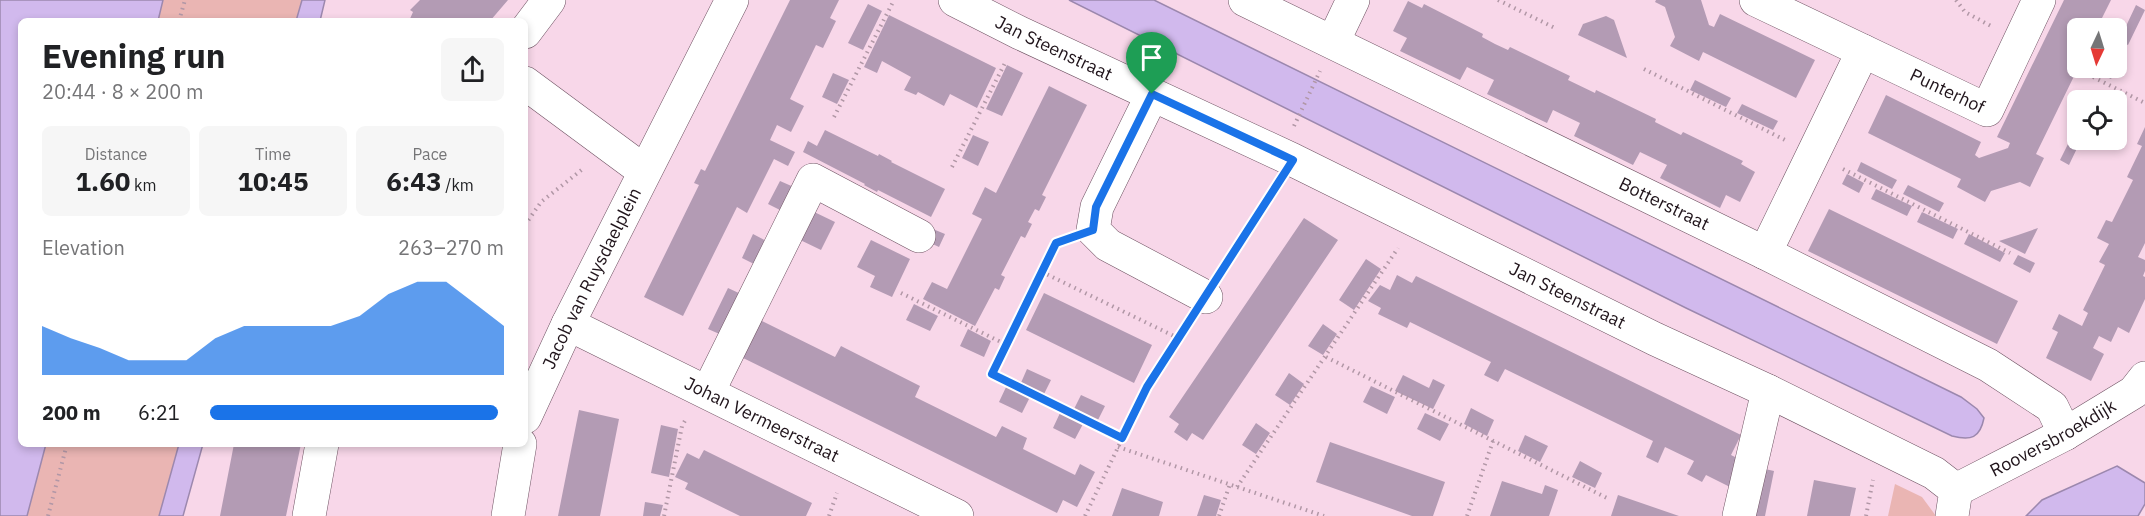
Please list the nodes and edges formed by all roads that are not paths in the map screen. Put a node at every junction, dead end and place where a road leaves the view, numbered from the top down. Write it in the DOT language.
graph roads {
  1 [pos="549,0"];
  2 [pos="732,0"];
  3 [pos="955,0"];
  4 [pos="1245,0"];
  5 [pos="1353,0"];
  6 [pos="1756,0"];
  7 [pos="2039,0"];
  8 [pos="528,28"];
  9 [pos="1863,51"];
  10 [pos="1328,55"];
  11 [pos="528,85"];
  12 [pos="1152,94"];
  13 [pos="644,171"];
  14 [pos="919,236"];
  15 [pos="1766,253"];
  16 [pos="1206,297"];
  17 [pos="568,324"];
  18 [pos="2145,378"];
  19 [pos="705,391"];
  20 [pos="1768,391"];
  21 [pos="528,411"];
  22 [pos="2065,434"];
  23 [pos="321,447"];
  24 [pos="520,447"];
  25 [pos="1954,503"];
  26 [pos="309,516"];
  27 [pos="508,516"];
  28 [pos="957,516"];
  29 [pos="1739,516"];
  1 -- 8 [label="street"];
  2 -- 13 [label="street, Jacob van Ruysdaelplein"];
  3 -- 12 [label="street, Jan Steenstraat"];
  4 -- 10 [label="street, Botterstraat"];
  5 -- 10 [label="street"];
  6 -- 9 [label="street, Punterhof"];
  7 -- 9 [label="street, Punterhof"];
  9 -- 15 [label="street"];
  10 -- 15 [label="street, Botterstraat"];
  11 -- 13 [label="street, Jacob van Ruysdaelplein"];
  12 -- 16 [label="street"];
  12 -- 20 [label="street, Jan Steenstraat"];
  13 -- 17 [label="street, Jacob van Ruysdaelplein"];
  14 -- 19 [label="street"];
  15 -- 22 [label="street, Botterstraat"];
  17 -- 19 [label="street, Johan Vermeerstraat"];
  17 -- 21 [label="street, Jacob van Ruysdaelplein"];
  18 -- 22 [label="street, Rooversbroekdijk"];
  19 -- 28 [label="street, Johan Vermeerstraat"];
  20 -- 25 [label="street, Jan Steenstraat"];
  20 -- 29 [label="street"];
  22 -- 25 [label="street, Rooversbroekdijk"];
  23 -- 26 [label="street"];
  24 -- 27 [label="street"];
}
